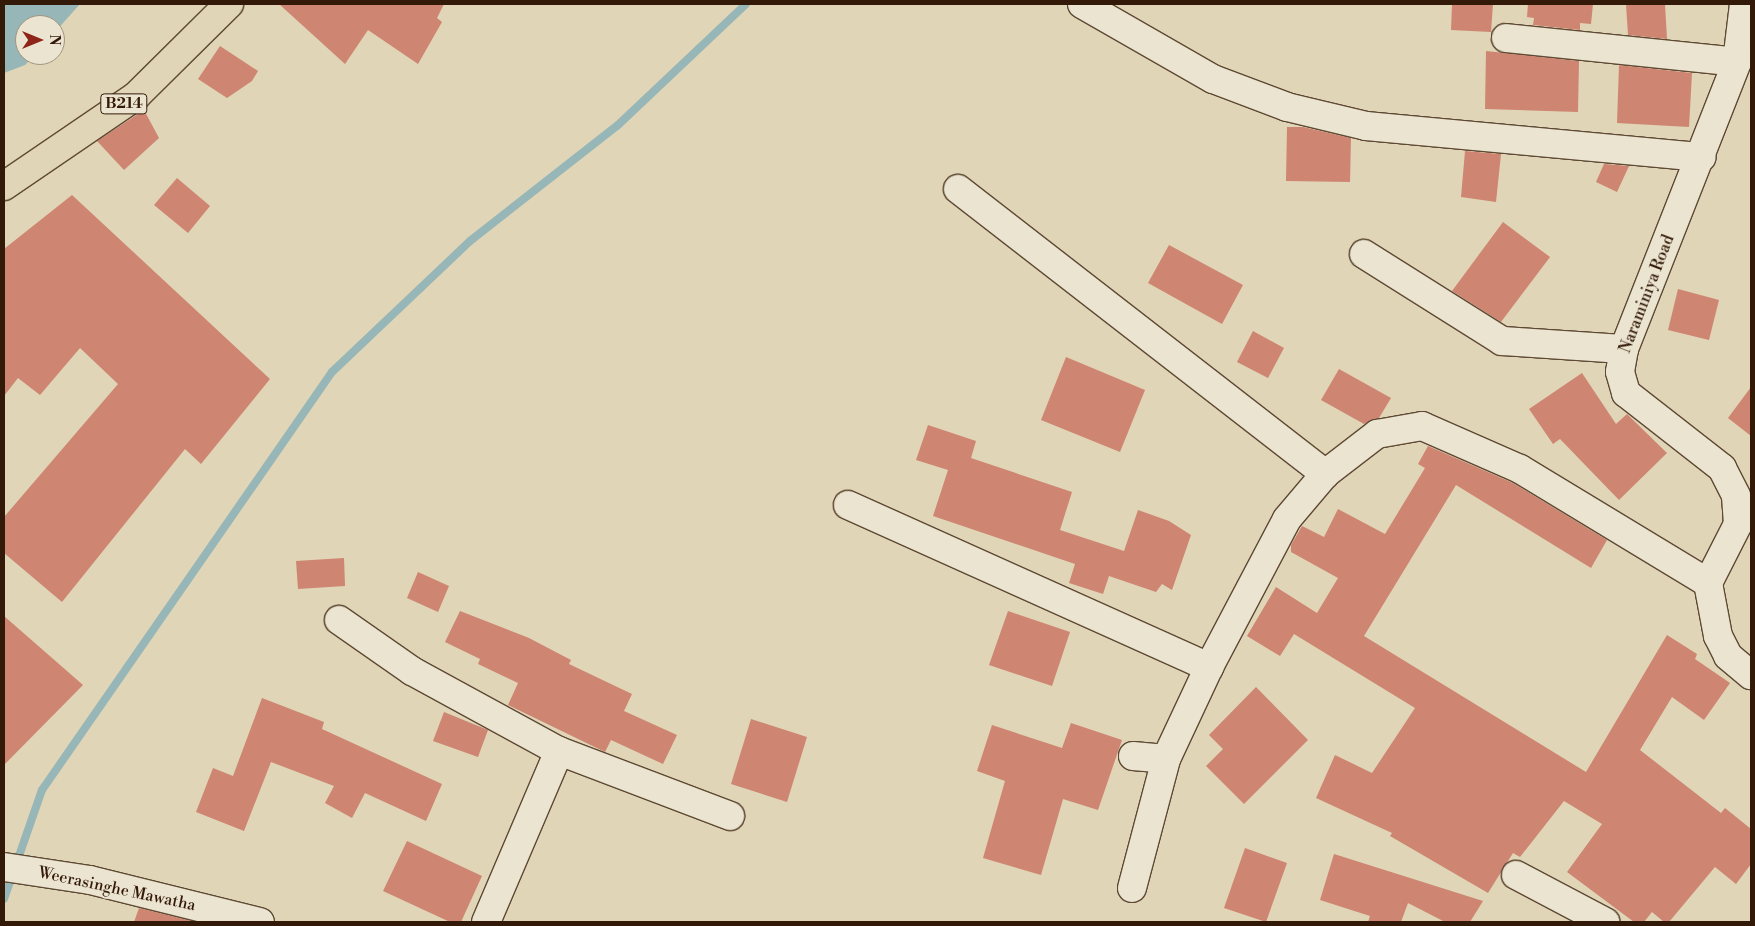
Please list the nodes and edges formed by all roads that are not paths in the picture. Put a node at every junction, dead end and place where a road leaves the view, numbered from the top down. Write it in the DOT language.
graph roads {
  1 [pos="1082,4"];
  2 [pos="1744,4"];
  3 [pos="224,7"];
  4 [pos="1506,38"];
  5 [pos="1738,62"];
  6 [pos="1702,157"];
  7 [pos="4,186"];
  8 [pos="958,189"];
  9 [pos="1364,254"];
  10 [pos="1624,349"];
  11 [pos="1325,474"];
  12 [pos="848,505"];
  13 [pos="1708,583"];
  14 [pos="339,620"];
  15 [pos="1209,667"];
  16 [pos="1751,675"];
  17 [pos="559,751"];
  18 [pos="1133,756"];
  19 [pos="1166,760"];
  20 [pos="730,816"];
  21 [pos="4,867"];
  22 [pos="1516,875"];
  23 [pos="1132,888"];
  24 [pos="260,922"];
  25 [pos="486,922"];
  26 [pos="1605,922"];
  1 -- 6 [label="street"];
  2 -- 5 [label="street, Naraminiya Road"];
  3 -- 7 [label="main road, B214"];
  4 -- 5 [label="street"];
  5 -- 6 [label="street, Naraminiya Road"];
  6 -- 10 [label="street, Naraminiya Road"];
  8 -- 11 [label="street"];
  9 -- 10 [label="street"];
  10 -- 13 [label="street, Naraminiya Road"];
  11 -- 13 [label="street"];
  11 -- 15 [label="street"];
  12 -- 15 [label="street"];
  13 -- 16 [label="street"];
  14 -- 17 [label="street"];
  15 -- 19 [label="street"];
  17 -- 20 [label="street"];
  17 -- 25 [label="street"];
  18 -- 19 [label="street"];
  19 -- 23 [label="street"];
  21 -- 24 [label="street, Weerasinghe Mawatha"];
  22 -- 26 [label="street"];
}
